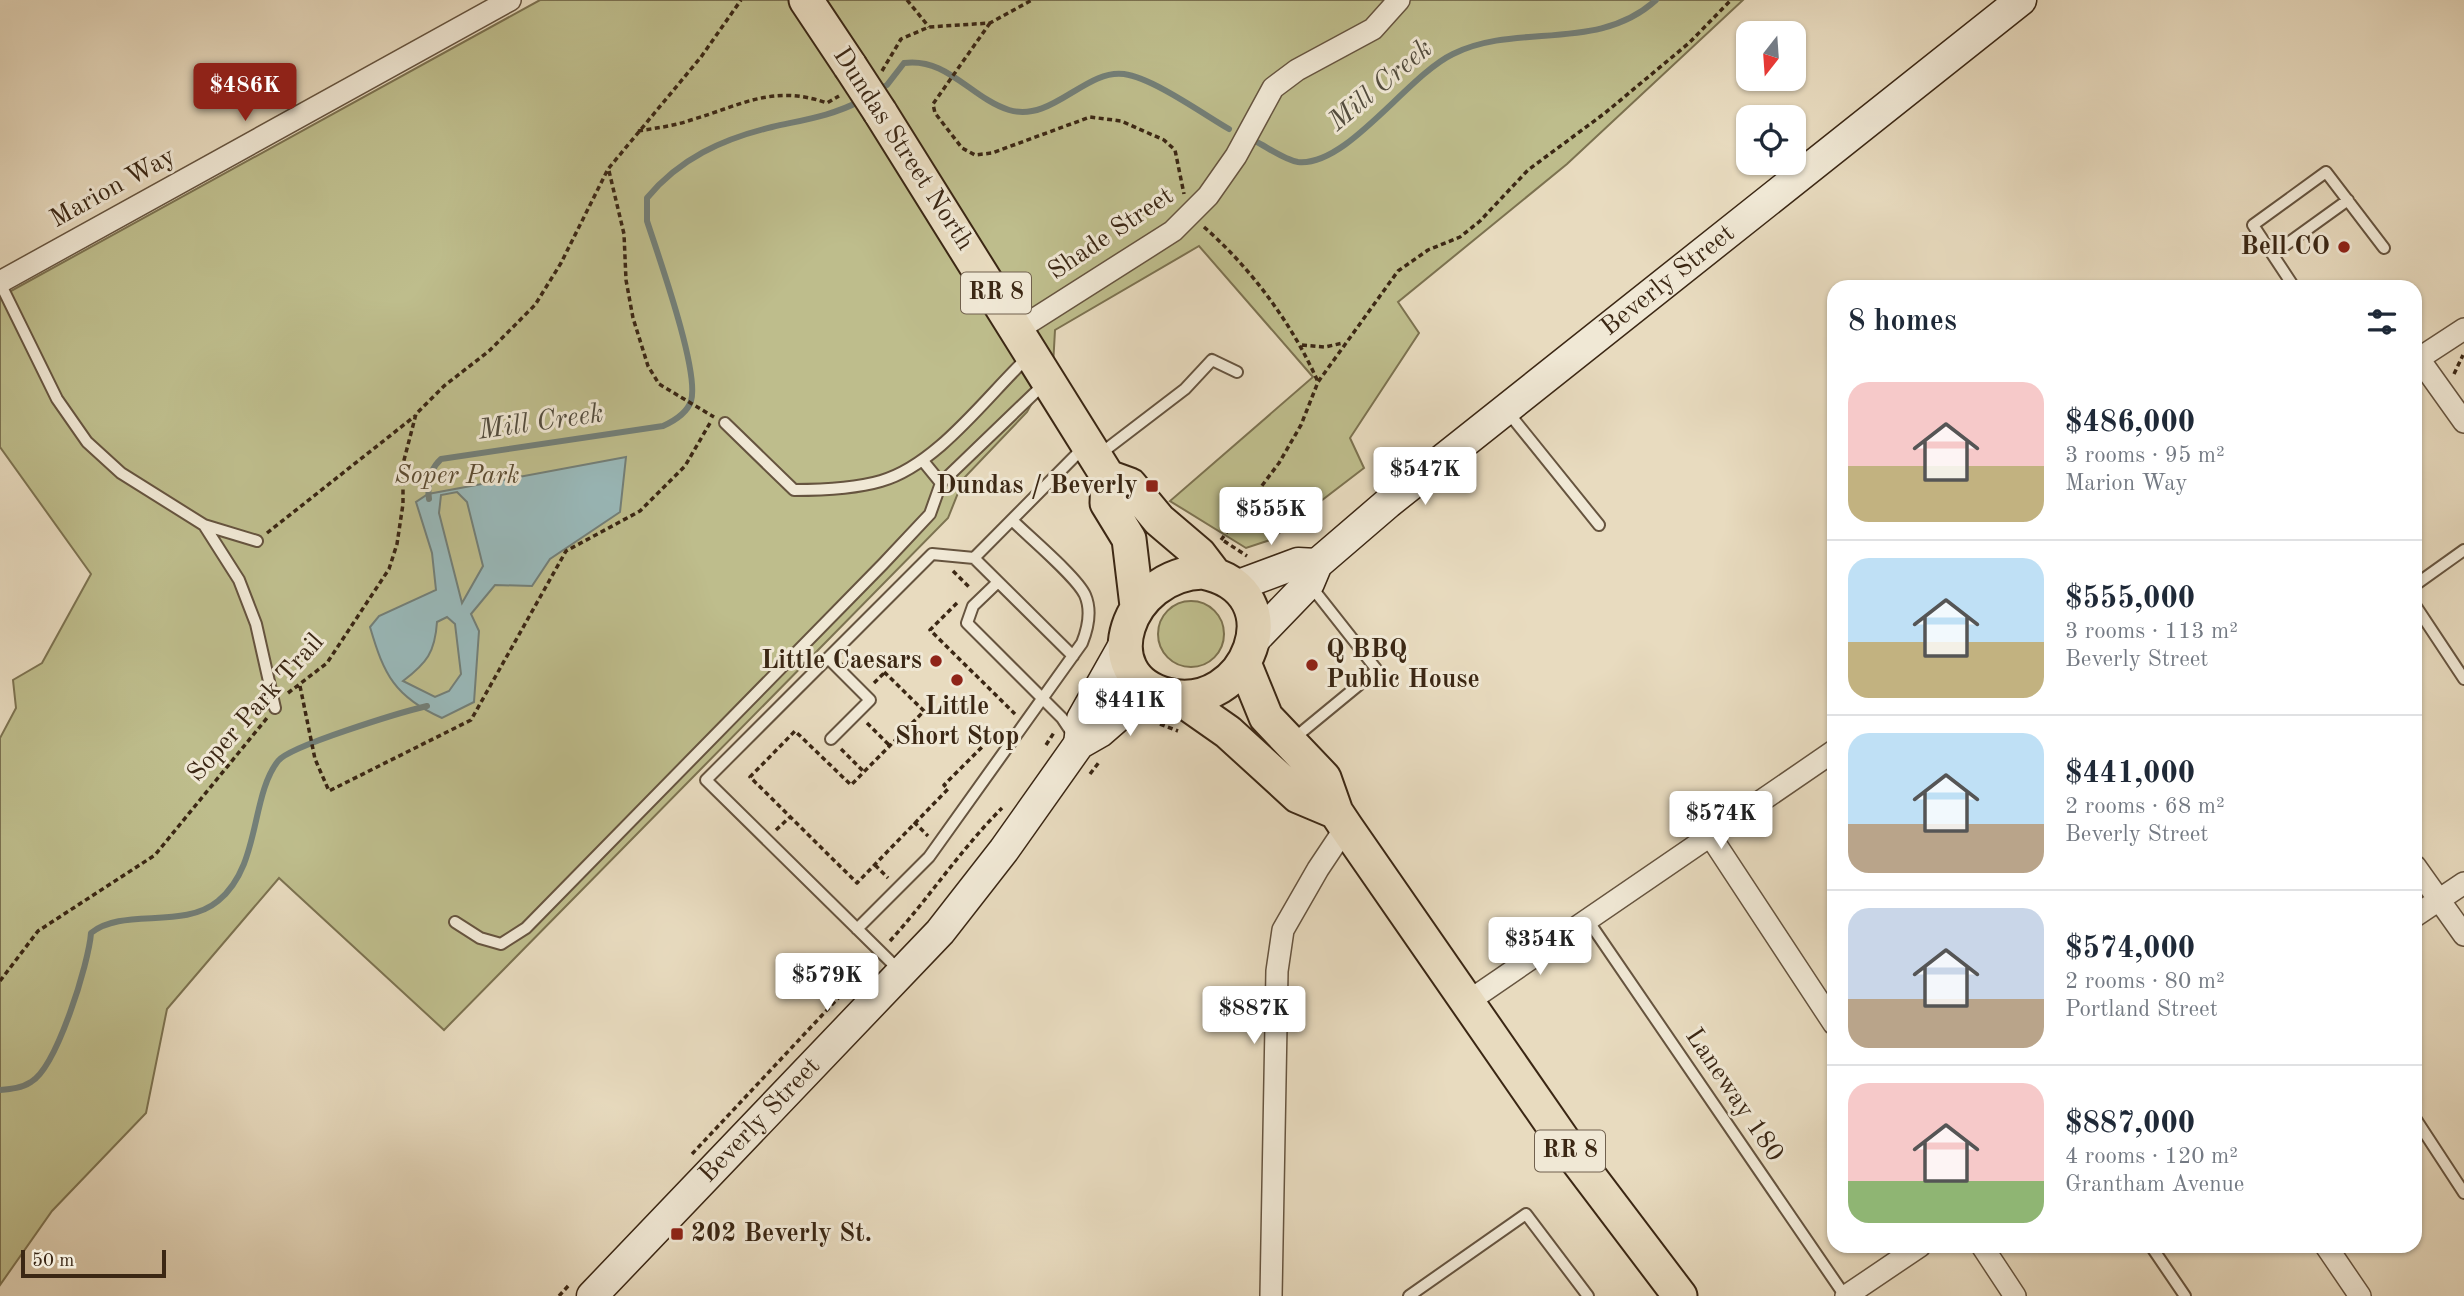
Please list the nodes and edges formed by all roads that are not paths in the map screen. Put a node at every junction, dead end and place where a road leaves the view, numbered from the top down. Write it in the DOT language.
graph roads {
  1 [pos="510,0"];
  2 [pos="806,0"];
  3 [pos="1398,0"];
  4 [pos="2021,0"];
  5 [pos="2348,200"];
  6 [pos="2385,248"];
  7 [pos="2273,254"];
  8 [pos="2290,280"];
  9 [pos="0,283"];
  10 [pos="2464,329"];
  11 [pos="1033,354"];
  12 [pos="2422,357"];
  13 [pos="2422,367"];
  14 [pos="1237,372"];
  15 [pos="1507,411"];
  16 [pos="2464,422"];
  17 [pos="725,423"];
  18 [pos="1096,460"];
  19 [pos="923,461"];
  20 [pos="941,483"];
  21 [pos="1012,520"];
  22 [pos="204,525"];
  23 [pos="1599,525"];
  24 [pos="257,541"];
  25 [pos="2464,551"];
  26 [pos="974,558"];
  27 [pos="1313,574"];
  28 [pos="1226,580"];
  29 [pos="2422,580"];
  30 [pos="998,582"];
  31 [pos="1137,606"];
  32 [pos="2422,616"];
  33 [pos="1126,641"];
  34 [pos="1249,652"];
  35 [pos="1073,656"];
  36 [pos="828,658"];
  37 [pos="2464,679"];
  38 [pos="1043,698"];
  39 [pos="1166,704"];
  40 [pos="275,708"];
  41 [pos="831,739"];
  42 [pos="1290,742"];
  43 [pos="1092,750"];
  44 [pos="1827,760"];
  45 [pos="1341,820"];
  46 [pos="1709,834"];
  47 [pos="2422,876"];
  48 [pos="2464,883"];
  49 [pos="2439,899"];
  50 [pos="2422,911"];
  51 [pos="1587,919"];
  52 [pos="455,922"];
  53 [pos="858,929"];
  54 [pos="2464,935"];
  55 [pos="891,962"];
  56 [pos="1469,1001"];
  57 [pos="1827,1013"];
  58 [pos="2422,1129"];
  59 [pos="2464,1193"];
  60 [pos="1910,1253"];
  61 [pos="1987,1253"];
  62 [pos="2156,1253"];
  63 [pos="2331,1253"];
  64 [pos="585,1286"];
  65 [pos="1676,1295"];
  66 [pos="1271,1296"];
  67 [pos="1409,1296"];
  68 [pos="1588,1296"];
  69 [pos="1845,1296"];
  70 [pos="2015,1296"];
  71 [pos="2185,1296"];
  72 [pos="2360,1296"];
  1 -- 9 [label="street, Marion Way"];
  2 -- 11 [label="main road, Dundas Street North / RR 8, bridge"];
  3 -- 11 [label="street, Shade Street"];
  4 -- 15 [label="street, Beverly Street"];
  5 -- 6 [label="lane"];
  5 -- 7 [label="lane"];
  5 -- 7 [label="lane"];
  7 -- 8 [label="lane"];
  9 -- 22 [label="lane"];
  10 -- 12 [label="street"];
  11 -- 18 [label="main road, Dundas Street North / RR 8"];
  11 -- 19 [label="lane"];
  11 -- 20 [label="lane"];
  13 -- 16 [label="street"];
  14 -- 18 [label="lane"];
  15 -- 23 [label="lane"];
  15 -- 27 [label="street, Beverly Street"];
  17 -- 19 [label="lane"];
  18 -- 21 [label="lane"];
  18 -- 28 [label="main road"];
  18 -- 31 [label="main road, Dundas Street North / RR 8"];
  19 -- 20 [label="lane"];
  20 -- 52 [label="lane"];
  21 -- 26 [label="lane"];
  21 -- 35 [label="lane"];
  22 -- 24 [label="lane"];
  22 -- 40 [label="lane"];
  25 -- 29 [label="lane"];
  26 -- 30 [label="lane"];
  26 -- 36 [label="lane"];
  27 -- 28 [label="street"];
  27 -- 34 [label="street, Beverly Street"];
  27 -- 42 [label="lane"];
  28 -- 31 [label="main road"];
  28 -- 34 [label="main road"];
  30 -- 35 [label="lane"];
  30 -- 38 [label="lane"];
  31 -- 33 [label="main road"];
  32 -- 37 [label="lane"];
  33 -- 39 [label="main road"];
  33 -- 43 [label="street, Beverly Street"];
  34 -- 39 [label="main road"];
  34 -- 42 [label="main road, RR 8"];
  35 -- 38 [label="lane"];
  36 -- 41 [label="lane"];
  36 -- 53 [label="lane"];
  38 -- 43 [label="lane"];
  38 -- 53 [label="lane"];
  39 -- 43 [label="street, Beverly Street"];
  39 -- 45 [label="main road"];
  42 -- 45 [label="main road, RR 8"];
  43 -- 55 [label="street, Beverly Street"];
  44 -- 46 [label="street"];
  45 -- 56 [label="main road, RR 8"];
  45 -- 66 [label="street"];
  46 -- 51 [label="street"];
  46 -- 57 [label="street"];
  47 -- 49 [label="street"];
  48 -- 49 [label="street"];
  49 -- 50 [label="street"];
  49 -- 54 [label="street"];
  51 -- 56 [label="street"];
  51 -- 69 [label="lane, Laneway 180"];
  53 -- 55 [label="lane"];
  55 -- 64 [label="street, Beverly Street"];
  56 -- 65 [label="main road, RR 8"];
  58 -- 59 [label="lane"];
  60 -- 69 [label="street"];
  61 -- 70 [label="street"];
  62 -- 71 [label="lane"];
  63 -- 72 [label="street"];
  67 -- 68 [label="lane"];
}
